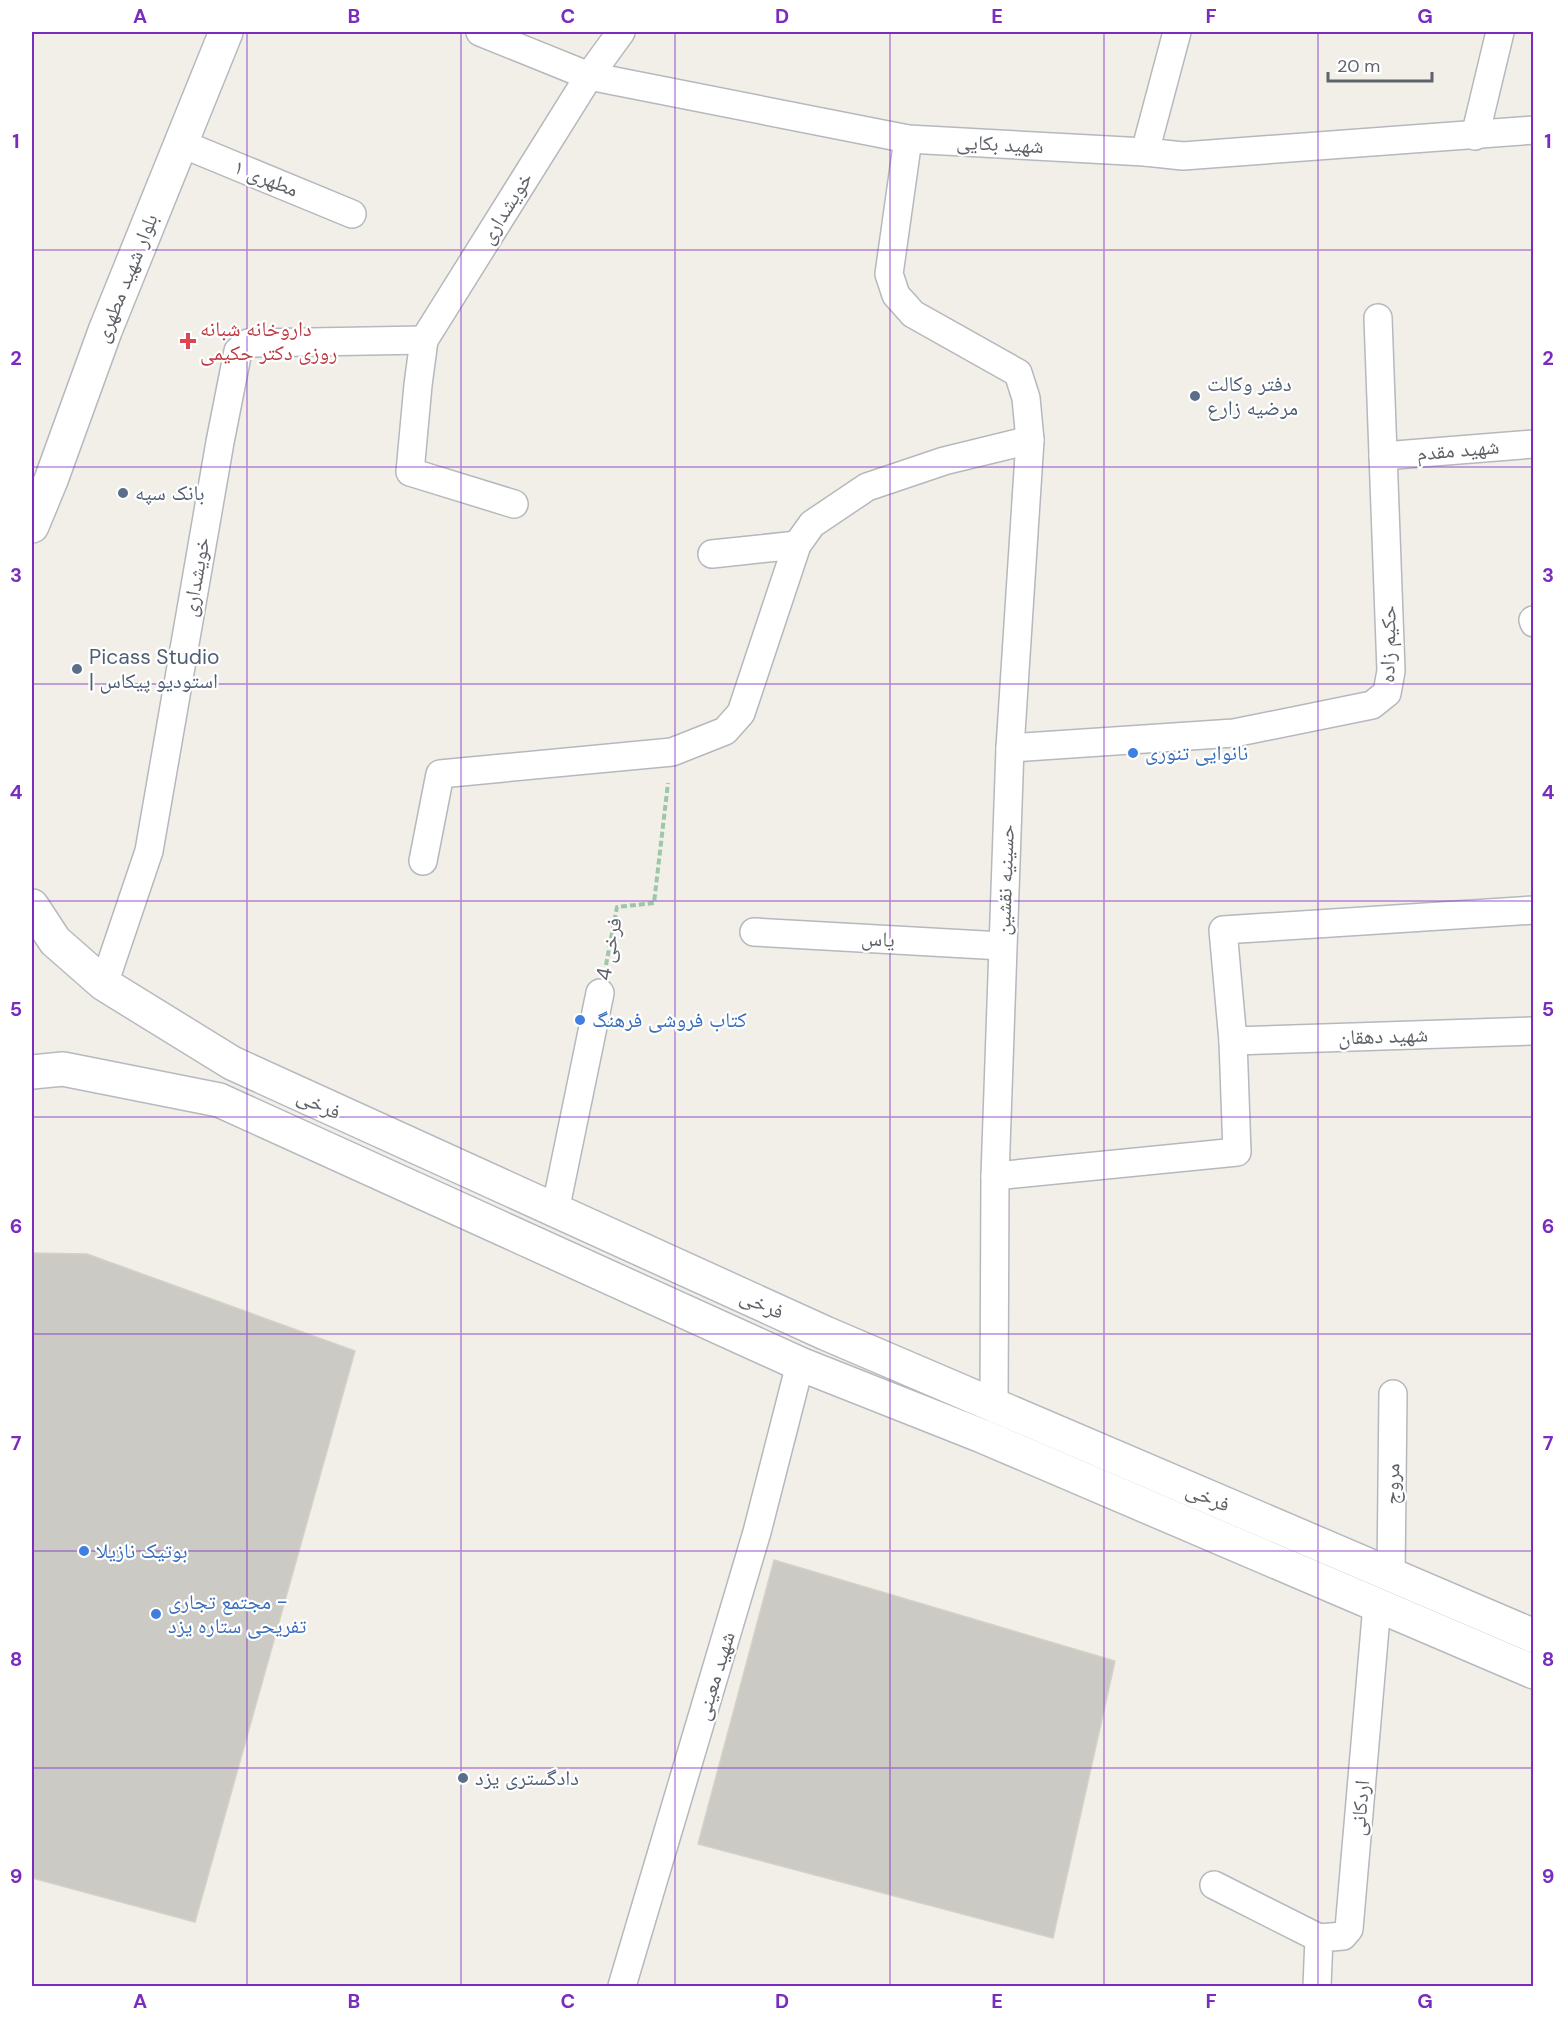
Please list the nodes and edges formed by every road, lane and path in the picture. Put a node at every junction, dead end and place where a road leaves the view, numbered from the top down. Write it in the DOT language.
graph roads {
  1 [pos="204,32"];
  2 [pos="226,32"];
  3 [pos="480,32"];
  4 [pos="621,32"];
  5 [pos="1178,32"];
  6 [pos="1500,32"];
  7 [pos="589,76"];
  8 [pos="1533,130"];
  9 [pos="1475,136"];
  10 [pos="908,139"];
  11 [pos="180,143"];
  12 [pos="1144,152"];
  13 [pos="352,214"];
  14 [pos="1378,318"];
  15 [pos="424,340"];
  16 [pos="1030,440"];
  17 [pos="1533,444"];
  18 [pos="1383,456"];
  19 [pos="32,464"];
  20 [pos="514,504"];
  21 [pos="32,526"];
  22 [pos="797,545"];
  23 [pos="711,554"];
  24 [pos="1010,748"];
  25 [pos="672,752"];
  26 [pos="423,861"];
  27 [pos="32,906"];
  28 [pos="1533,910"];
  29 [pos="754,932"];
  30 [pos="1002,946"];
  31 [pos="104,984"];
  32 [pos="600,993"];
  33 [pos="1533,1031"];
  34 [pos="1233,1041"];
  35 [pos="32,1072"];
  36 [pos="995,1176"];
  37 [pos="555,1211"];
  38 [pos="800,1364"];
  39 [pos="1393,1394"];
  40 [pos="994,1405"];
  41 [pos="1391,1575"];
  42 [pos="1377,1605"];
  43 [pos="1533,1636"];
  44 [pos="1533,1672"];
  45 [pos="1214,1885"];
  46 [pos="1319,1938"];
  47 [pos="622,1986"];
  48 [pos="1317,1986"];
  1 -- 19 [label="main road, بلوار شهید مطهری"];
  2 -- 11 [label="main road, بلوار شهید مطهری"];
  3 -- 7 [label="street, شهید بکایی"];
  4 -- 7 [label="street, خویشداری"];
  5 -- 12 [label="street"];
  6 -- 9 [label="street"];
  7 -- 10 [label="street, شهید بکایی"];
  7 -- 15 [label="street, خویشداری"];
  8 -- 9 [label="street, شهید بکایی"];
  9 -- 12 [label="street, شهید بکایی"];
  10 -- 12 [label="street, شهید بکایی"];
  10 -- 16 [label="street, حسینیه نقشین"];
  11 -- 13 [label="street, مطهری ۱"];
  11 -- 21 [label="main road, بلوار شهید مطهری"];
  14 -- 18 [label="street, حکیم زاده"];
  15 -- 20 [label="street, خویشداری"];
  15 -- 31 [label="street, خویشداری"];
  16 -- 22 [label="street"];
  16 -- 24 [label="street, حسینیه نقشین"];
  17 -- 18 [label="street, شهید مقدم"];
  18 -- 24 [label="street, حکیم زاده"];
  22 -- 23 [label="street"];
  22 -- 25 [label="street"];
  24 -- 30 [label="street, حسینیه نقشین"];
  25 -- 26 [label="street"];
  25 -- 32 [label="path, فرخی 4"];
  27 -- 31 [label="main road, فرخی"];
  28 -- 34 [label="street"];
  29 -- 30 [label="street, یاس"];
  30 -- 36 [label="street, حسینیه نقشین"];
  31 -- 37 [label="main road, فرخی"];
  32 -- 37 [label="street, فرخی 4"];
  33 -- 34 [label="street, شهید دهقان"];
  34 -- 36 [label="street"];
  35 -- 38 [label="main road, فرخی"];
  36 -- 40 [label="street, حسینیه نقشین"];
  37 -- 40 [label="main road, فرخی"];
  38 -- 42 [label="main road, فرخی"];
  38 -- 47 [label="street, شهید معینی"];
  39 -- 41 [label="street, مروج"];
  40 -- 41 [label="main road, فرخی"];
  41 -- 43 [label="main road, فرخی"];
  42 -- 44 [label="main road, فرخی"];
  42 -- 46 [label="street, اردکانی"];
  45 -- 46 [label="street"];
  46 -- 48 [label="street"];
}
